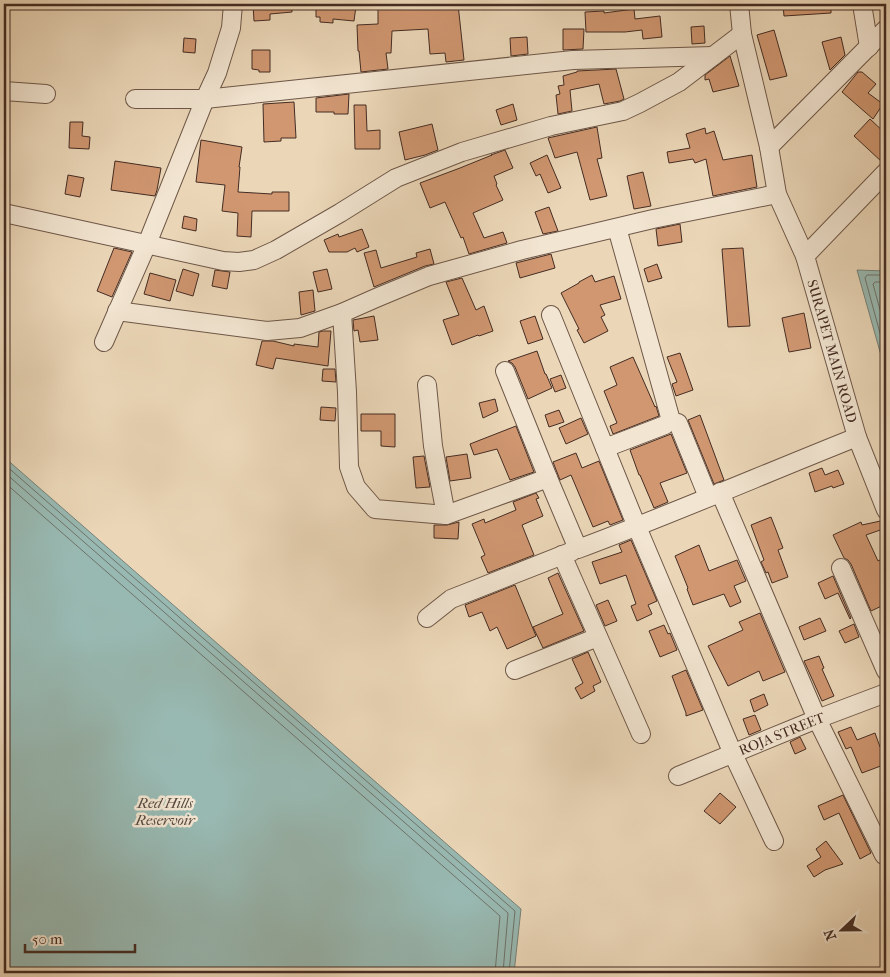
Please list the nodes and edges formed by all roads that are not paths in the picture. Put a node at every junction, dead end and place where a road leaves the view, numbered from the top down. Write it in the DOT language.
graph roads {
  1 [pos="233,4"];
  2 [pos="739,4"];
  3 [pos="862,4"];
  4 [pos="886,29"];
  5 [pos="742,34"];
  6 [pos="868,47"];
  7 [pos="713,56"];
  8 [pos="4,91"];
  9 [pos="46,94"];
  10 [pos="135,99"];
  11 [pos="206,99"];
  12 [pos="769,147"];
  13 [pos="886,172"];
  14 [pos="777,194"];
  15 [pos="4,213"];
  16 [pos="617,228"];
  17 [pos="147,244"];
  18 [pos="805,256"];
  19 [pos="117,311"];
  20 [pos="342,313"];
  21 [pos="550,315"];
  22 [pos="104,342"];
  23 [pos="505,371"];
  24 [pos="427,385"];
  25 [pos="678,423"];
  26 [pos="857,437"];
  27 [pos="605,448"];
  28 [pos="548,478"];
  29 [pos="714,495"];
  30 [pos="886,510"];
  31 [pos="446,515"];
  32 [pos="637,527"];
  33 [pos="570,552"];
  34 [pos="841,568"];
  35 [pos="427,618"];
  36 [pos="598,637"];
  37 [pos="515,670"];
  38 [pos="886,671"];
  39 [pos="886,693"];
  40 [pos="817,719"];
  41 [pos="641,734"];
  42 [pos="733,754"];
  43 [pos="678,776"];
  44 [pos="774,841"];
  45 [pos="884,855"];
  1 -- 11 [label="street"];
  2 -- 5 [label="street, SURAPET MAIN ROAD"];
  3 -- 6 [label="street"];
  4 -- 6 [label="street"];
  5 -- 7 [label="street"];
  5 -- 12 [label="street, SURAPET MAIN ROAD"];
  6 -- 12 [label="street"];
  7 -- 11 [label="street"];
  7 -- 17 [label="street"];
  8 -- 9 [label="street"];
  10 -- 11 [label="street"];
  11 -- 17 [label="street"];
  12 -- 14 [label="street, SURAPET MAIN ROAD"];
  13 -- 18 [label="street"];
  14 -- 16 [label="street"];
  14 -- 18 [label="street, SURAPET MAIN ROAD"];
  15 -- 17 [label="street"];
  16 -- 20 [label="street"];
  16 -- 27 [label="street"];
  17 -- 19 [label="street"];
  18 -- 26 [label="street, SURAPET MAIN ROAD"];
  19 -- 20 [label="street"];
  19 -- 22 [label="street"];
  20 -- 31 [label="street"];
  21 -- 27 [label="street"];
  23 -- 28 [label="street"];
  24 -- 31 [label="street"];
  25 -- 29 [label="street"];
  26 -- 29 [label="street"];
  26 -- 30 [label="street, SURAPET MAIN ROAD"];
  27 -- 32 [label="street"];
  28 -- 31 [label="street"];
  28 -- 33 [label="street"];
  29 -- 32 [label="street"];
  29 -- 40 [label="street"];
  32 -- 33 [label="street"];
  32 -- 42 [label="street"];
  33 -- 35 [label="street"];
  33 -- 36 [label="street"];
  34 -- 38 [label="street"];
  36 -- 37 [label="street"];
  36 -- 41 [label="street"];
  39 -- 40 [label="street, ROJA STREET"];
  40 -- 42 [label="street, ROJA STREET"];
  40 -- 45 [label="street"];
  42 -- 43 [label="street, ROJA STREET"];
  42 -- 44 [label="street"];
}
